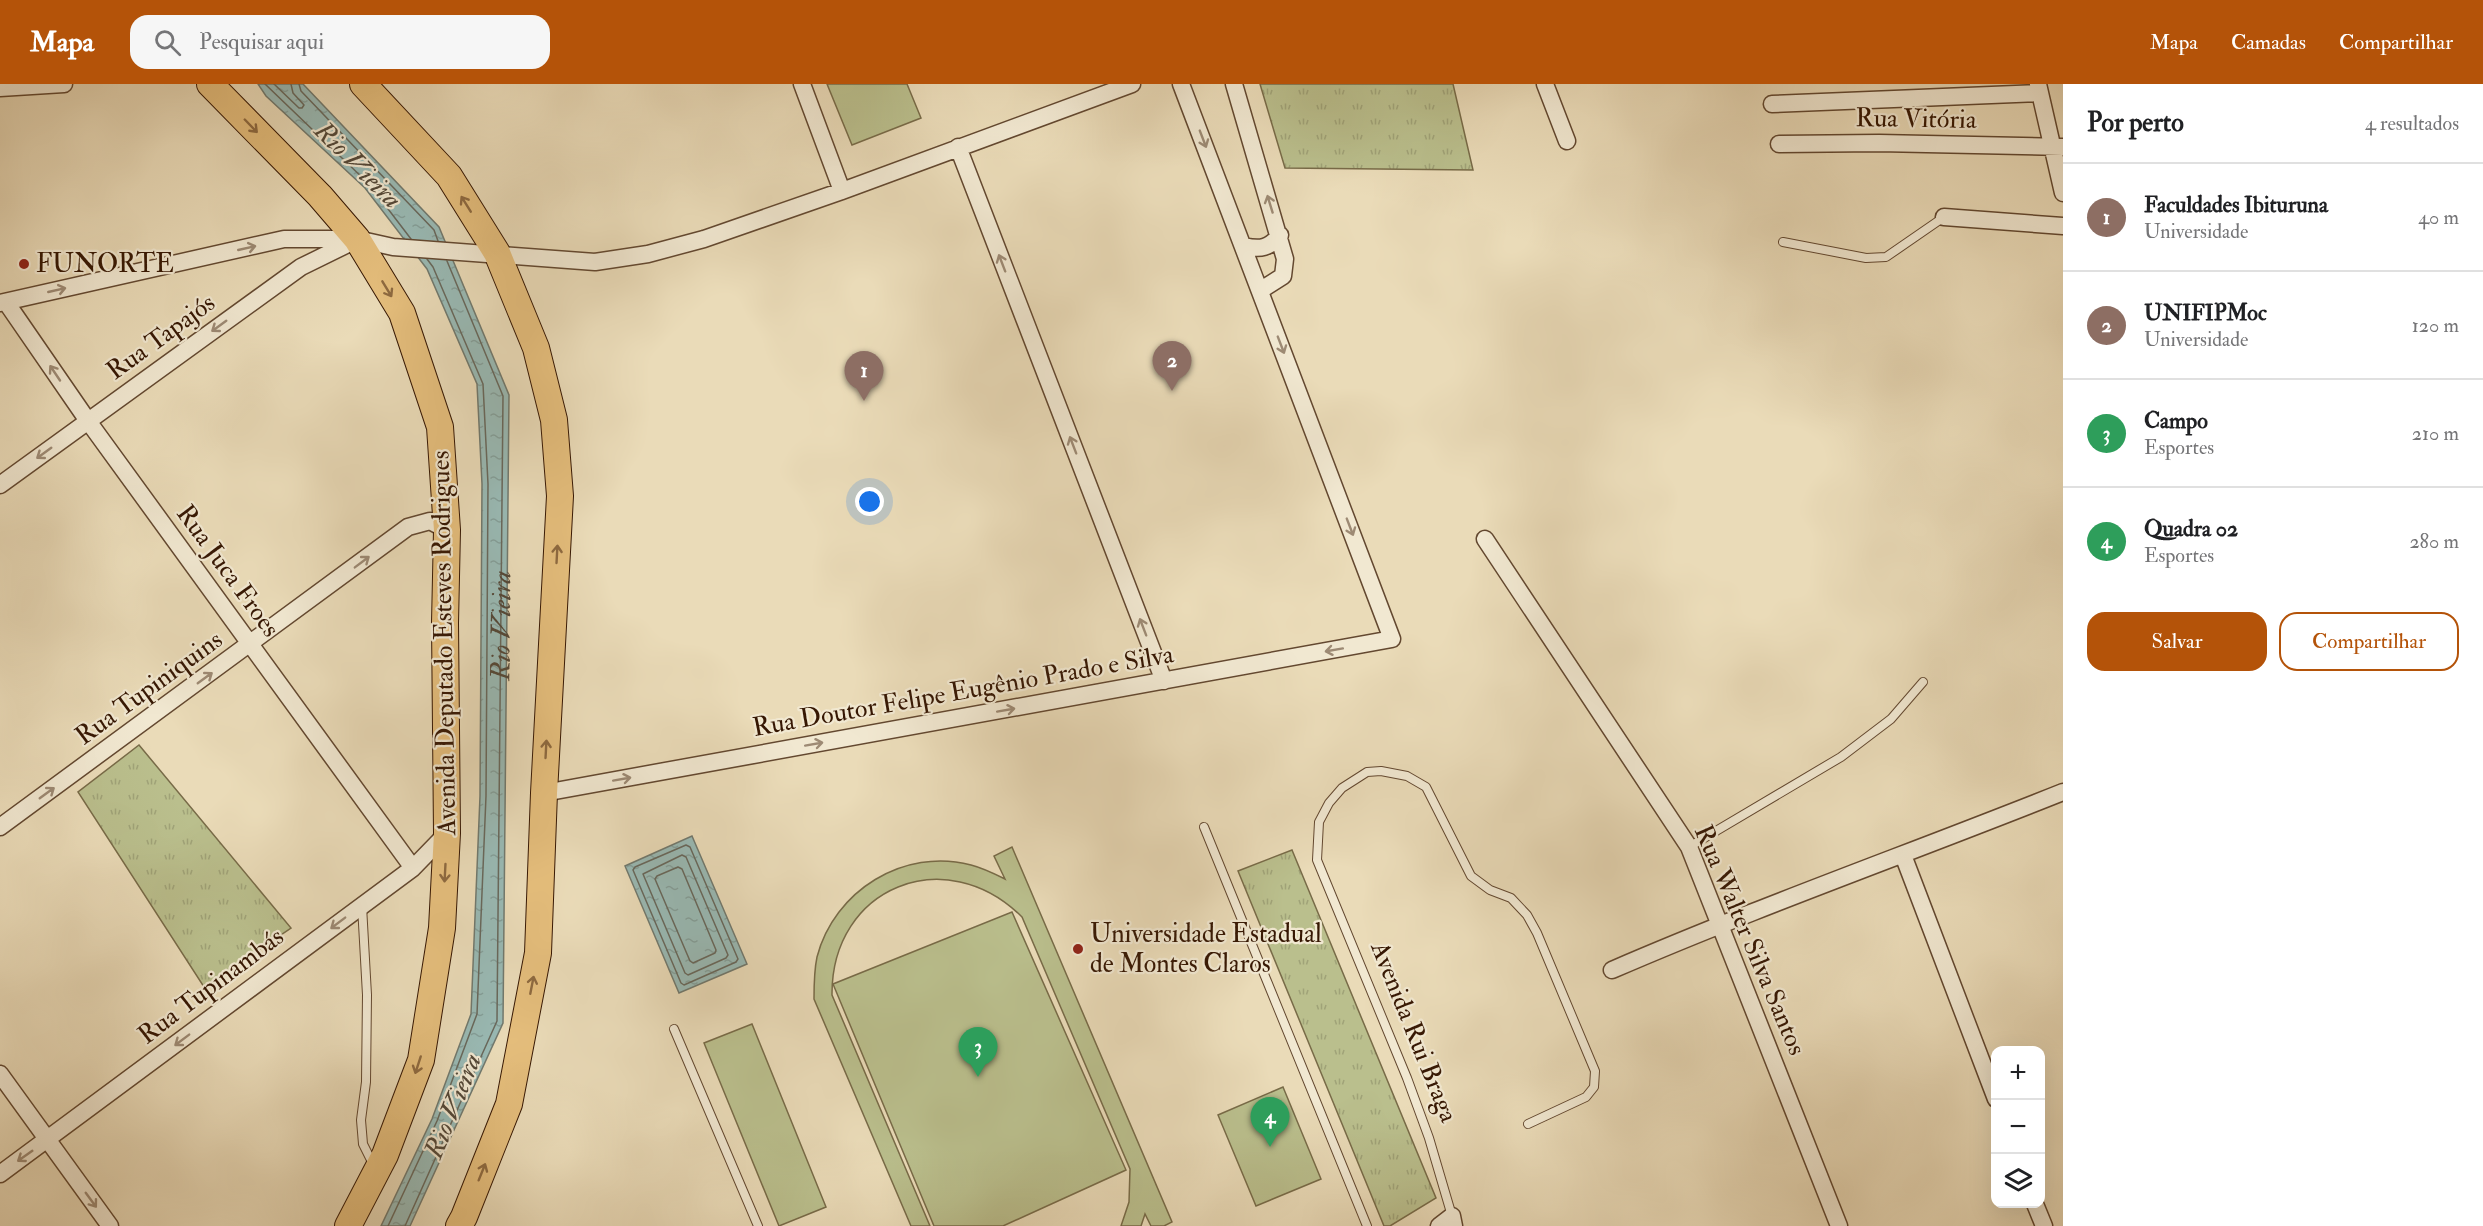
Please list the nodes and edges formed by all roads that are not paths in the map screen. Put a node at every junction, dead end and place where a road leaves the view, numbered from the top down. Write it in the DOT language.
graph roads {
  1 [pos="64,84"];
  2 [pos="210,84"];
  3 [pos="363,84"];
  4 [pos="802,84"];
  5 [pos="1132,84"];
  6 [pos="1182,84"];
  7 [pos="1234,84"];
  8 [pos="1545,84"];
  9 [pos="0,88"];
  10 [pos="1112,88"];
  11 [pos="2039,88"];
  12 [pos="1772,104"];
  13 [pos="1567,141"];
  14 [pos="1779,144"];
  15 [pos="958,147"];
  16 [pos="2057,147"];
  17 [pos="842,191"];
  18 [pos="2063,193"];
  19 [pos="1944,217"];
  20 [pos="2063,226"];
  21 [pos="1280,235"];
  22 [pos="357,239"];
  23 [pos="1783,242"];
  24 [pos="1244,246"];
  25 [pos="497,253"];
  26 [pos="1261,290"];
  27 [pos="3,302"];
  28 [pos="87,421"];
  29 [pos="0,485"];
  30 [pos="447,530"];
  31 [pos="1485,539"];
  32 [pos="251,645"];
  33 [pos="1164,681"];
  34 [pos="1923,682"];
  35 [pos="2063,792"];
  36 [pos="544,793"];
  37 [pos="0,827"];
  38 [pos="1204,827"];
  39 [pos="447,833"];
  40 [pos="1689,847"];
  41 [pos="1903,855"];
  42 [pos="413,868"];
  43 [pos="362,905"];
  44 [pos="1718,924"];
  45 [pos="1612,970"];
  46 [pos="674,1029"];
  47 [pos="0,1074"];
  48 [pos="1991,1088"];
  49 [pos="1528,1124"];
  50 [pos="47,1141"];
  51 [pos="376,1172"];
  52 [pos="0,1174"];
  53 [pos="2037,1208"];
  54 [pos="1448,1223"];
  55 [pos="110,1226"];
  56 [pos="348,1226"];
  57 [pos="459,1226"];
  58 [pos="758,1226"];
  59 [pos="1367,1226"];
  60 [pos="1839,1226"];
  61 [pos="2044,1226"];
  1 -- 9 [label="street"];
  2 -- 22 [label="main road, Avenida Deputado Esteves Rodrigues, one-way"];
  25 -- 3 [label="main road, one-way"];
  4 -- 17 [label="street"];
  5 -- 10 [label="street"];
  6 -- 24 [label="street, one-way"];
  21 -- 7 [label="street, one-way"];
  8 -- 13 [label="street"];
  10 -- 15 [label="street"];
  11 -- 12 [label="street"];
  11 -- 16 [label="street"];
  14 -- 16 [label="street, Rua Vitória"];
  15 -- 17 [label="street"];
  33 -- 15 [label="street, one-way"];
  16 -- 18 [label="street"];
  17 -- 25 [label="street"];
  19 -- 20 [label="street"];
  19 -- 23 [label="lane"];
  21 -- 24 [label="street"];
  21 -- 26 [label="street"];
  22 -- 25 [label="street"];
  27 -- 22 [label="street, one-way"];
  22 -- 28 [label="street, Rua Tapajós, one-way"];
  22 -- 30 [label="main road, Avenida Deputado Esteves Rodrigues, one-way"];
  24 -- 26 [label="street"];
  36 -- 25 [label="main road, one-way"];
  26 -- 33 [label="street, Rua Doutor Felipe Eugênio Prado e Silva, one-way"];
  28 -- 27 [label="street, Rua Juca Froes, one-way"];
  28 -- 29 [label="street, Rua Tapajós, one-way"];
  28 -- 32 [label="street, Rua Juca Froes"];
  32 -- 30 [label="street, Rua Tupiniquins, one-way"];
  30 -- 39 [label="main road, Avenida Deputado Esteves Rodrigues"];
  31 -- 40 [label="street, Rua Walter Silva Santos"];
  37 -- 32 [label="street, Rua Tupiniquins, one-way"];
  32 -- 42 [label="street, Rua Juca Froes"];
  36 -- 33 [label="street, Rua Doutor Felipe Eugênio Prado e Silva, one-way"];
  34 -- 40 [label="lane"];
  35 -- 41 [label="street"];
  57 -- 36 [label="main road, one-way"];
  38 -- 59 [label="lane"];
  39 -- 42 [label="street, Rua Tupinambás"];
  39 -- 51 [label="main road, Avenida Deputado Esteves Rodrigues, one-way"];
  40 -- 44 [label="street, Rua Walter Silva Santos"];
  41 -- 44 [label="street"];
  41 -- 48 [label="street"];
  42 -- 43 [label="street, Rua Tupinambás"];
  43 -- 50 [label="street, Rua Tupinambás, one-way"];
  43 -- 51 [label="lane"];
  44 -- 45 [label="street"];
  44 -- 60 [label="street, Rua Walter Silva Santos"];
  46 -- 58 [label="lane"];
  47 -- 50 [label="street"];
  49 -- 54 [label="lane, Avenida Rui Braga"];
  50 -- 52 [label="street, Rua Tupinambás, one-way"];
  50 -- 55 [label="street, one-way"];
  51 -- 56 [label="main road, Avenida Deputado Esteves Rodrigues"];
  53 -- 61 [label="street"];
}
